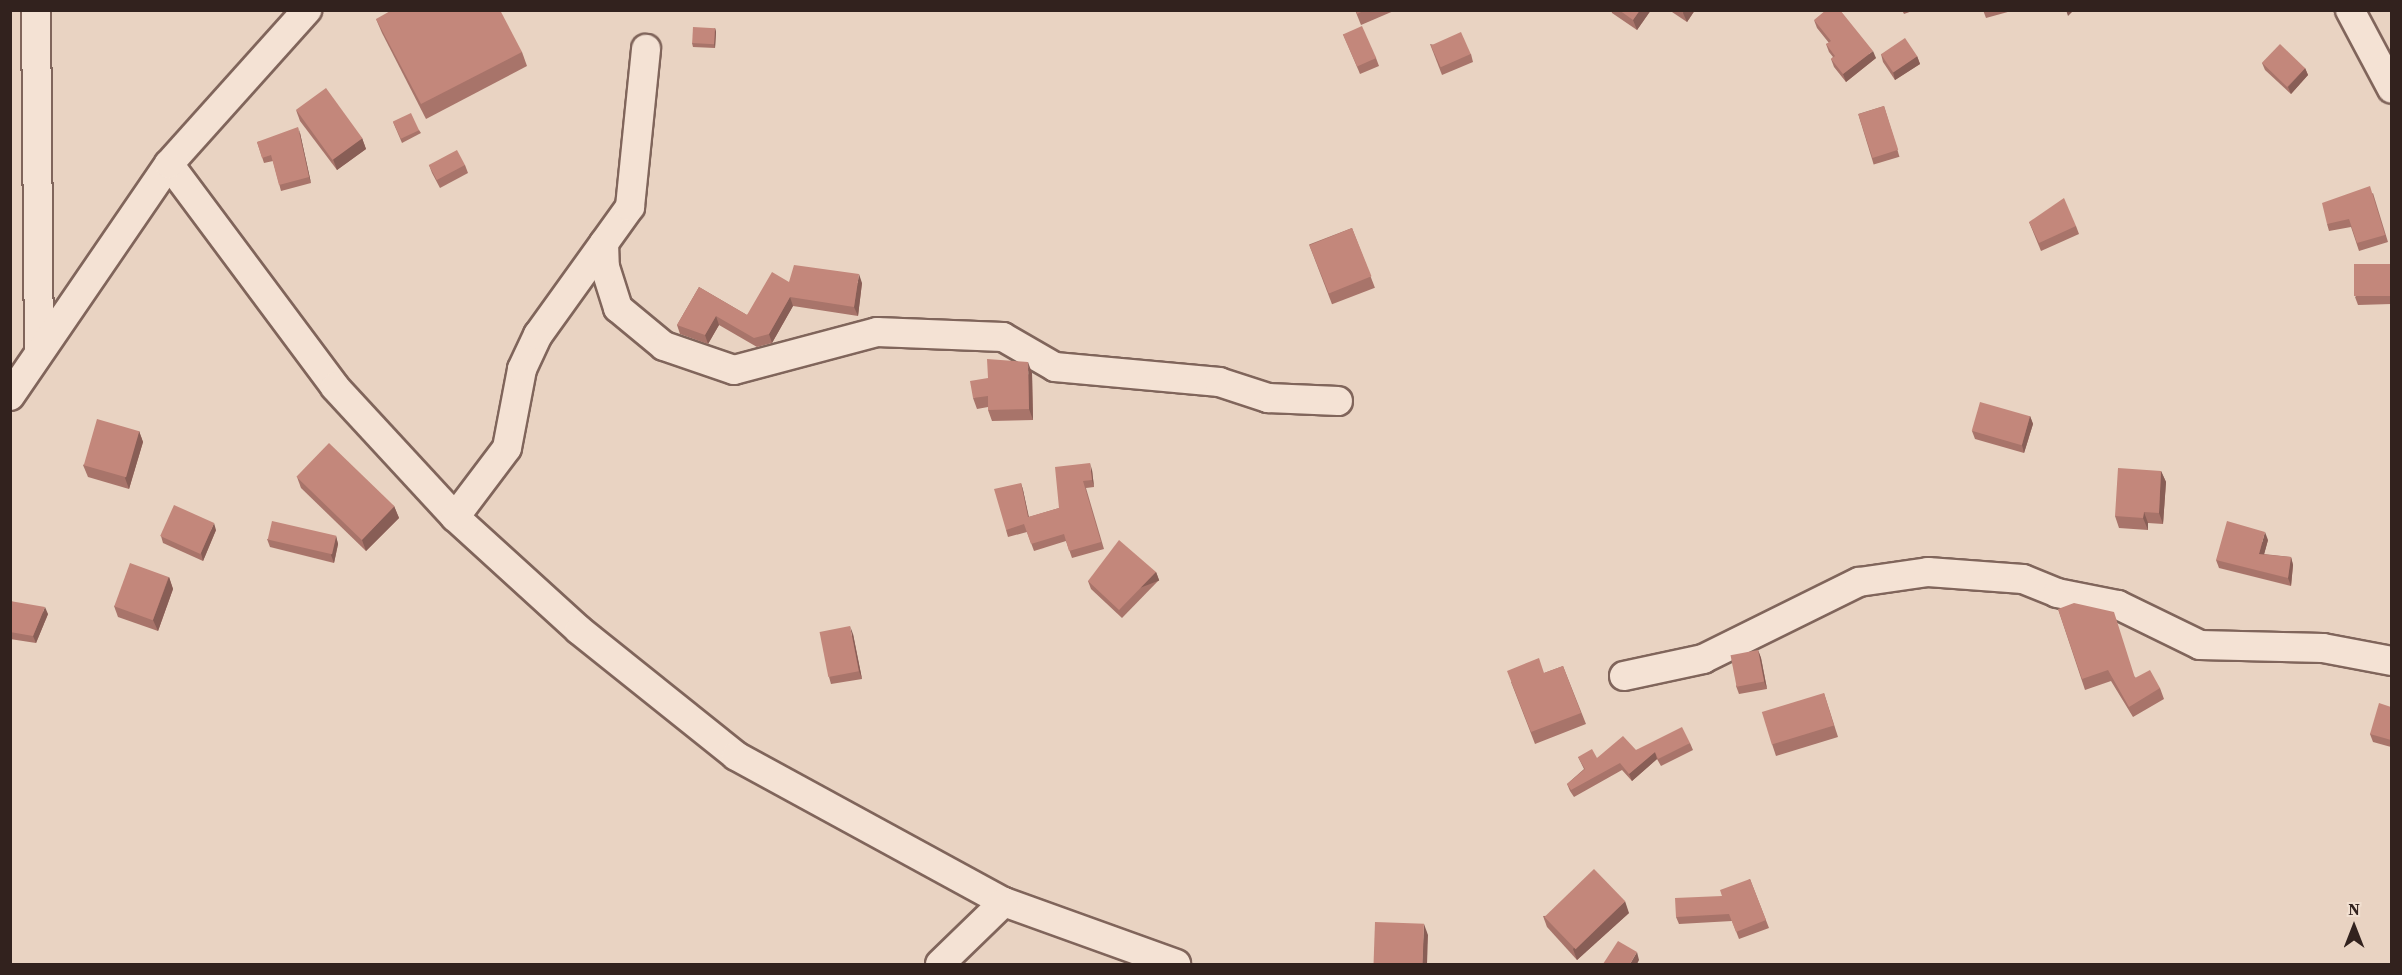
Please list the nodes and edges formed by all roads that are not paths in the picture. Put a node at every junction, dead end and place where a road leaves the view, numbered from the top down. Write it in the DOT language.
graph roads {
  1 [pos="36,10"];
  2 [pos="307,10"];
  3 [pos="2350,10"];
  4 [pos="646,49"];
  5 [pos="2384,59"];
  6 [pos="2391,89"];
  7 [pos="169,164"];
  8 [pos="604,243"];
  9 [pos="39,350"];
  10 [pos="10,396"];
  11 [pos="1338,401"];
  12 [pos="455,517"];
  13 [pos="2391,661"];
  14 [pos="1624,676"];
  15 [pos="1004,902"];
  16 [pos="940,964"];
  17 [pos="1176,964"];
  1 -- 9 [label="street"];
  2 -- 7 [label="street"];
  3 -- 5 [label="street"];
  4 -- 8 [label="street"];
  5 -- 6 [label="street"];
  7 -- 9 [label="street"];
  7 -- 12 [label="street"];
  8 -- 11 [label="street"];
  8 -- 12 [label="street"];
  9 -- 10 [label="street"];
  12 -- 15 [label="street"];
  13 -- 14 [label="street"];
  15 -- 16 [label="street"];
  15 -- 17 [label="street"];
}
